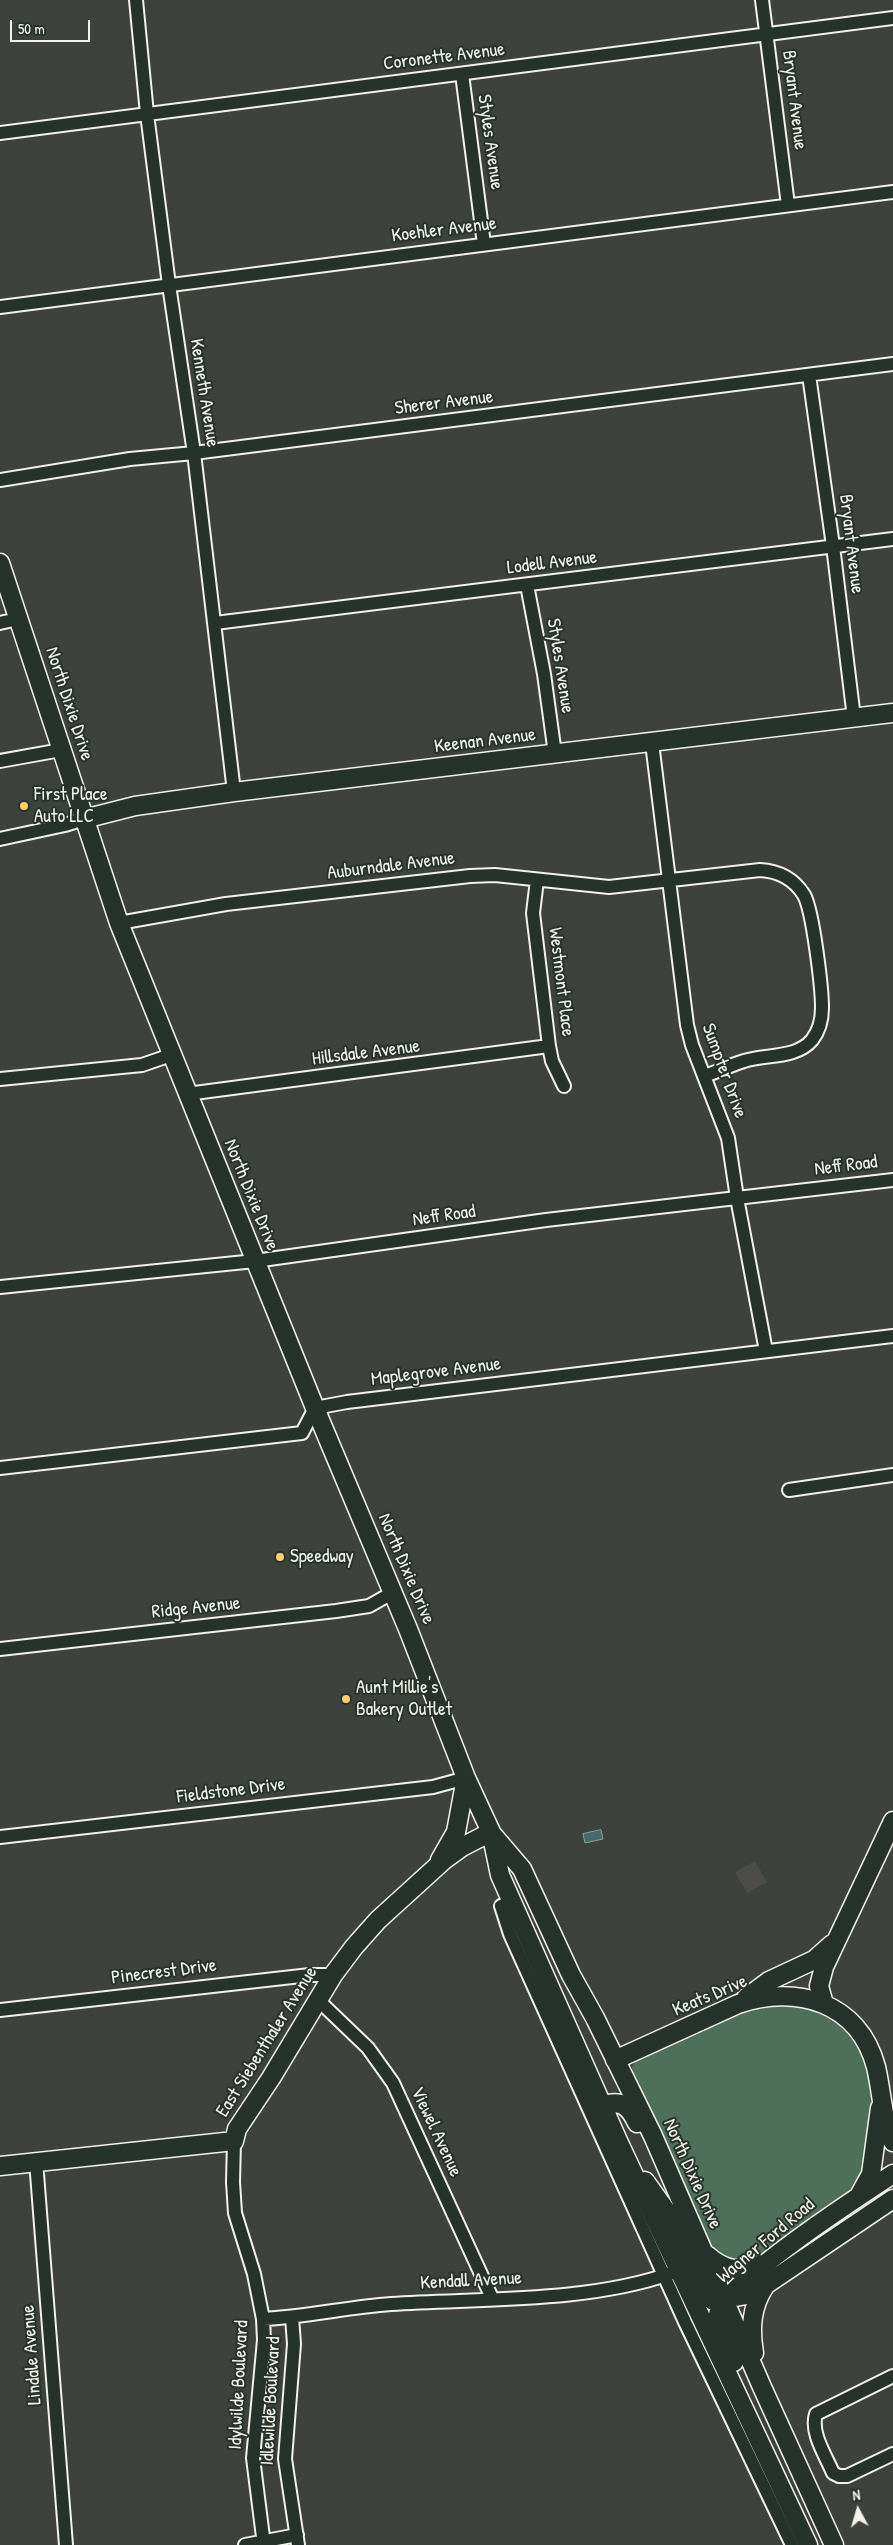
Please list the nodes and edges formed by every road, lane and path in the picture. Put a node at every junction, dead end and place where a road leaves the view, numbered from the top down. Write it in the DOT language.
graph roads {
  1 [pos="136,0"];
  2 [pos="762,0"];
  3 [pos="893,18"];
  4 [pos="767,34"];
  5 [pos="462,74"];
  6 [pos="147,114"];
  7 [pos="0,133"];
  8 [pos="893,192"];
  9 [pos="788,205"];
  10 [pos="484,244"];
  11 [pos="169,285"];
  12 [pos="0,306"];
  13 [pos="893,364"];
  14 [pos="809,375"];
  15 [pos="194,453"];
  16 [pos="0,480"];
  17 [pos="893,539"];
  18 [pos="834,546"];
  19 [pos="0,563"];
  20 [pos="527,584"];
  21 [pos="18,619"];
  22 [pos="0,623"];
  23 [pos="215,623"];
  24 [pos="893,713"];
  25 [pos="854,718"];
  26 [pos="652,743"];
  27 [pos="61,750"];
  28 [pos="555,754"];
  29 [pos="0,762"];
  30 [pos="234,792"];
  31 [pos="84,819"];
  32 [pos="0,838"];
  33 [pos="537,880"];
  34 [pos="668,881"];
  35 [pos="119,923"];
  36 [pos="549,1046"];
  37 [pos="171,1054"];
  38 [pos="705,1076"];
  39 [pos="0,1079"];
  40 [pos="564,1086"];
  41 [pos="187,1094"];
  42 [pos="893,1180"];
  43 [pos="736,1198"];
  44 [pos="255,1260"];
  45 [pos="0,1287"];
  46 [pos="893,1336"];
  47 [pos="766,1350"];
  48 [pos="315,1408"];
  49 [pos="0,1468"];
  50 [pos="893,1475"];
  51 [pos="789,1490"];
  52 [pos="392,1592"];
  53 [pos="0,1649"];
  54 [pos="466,1778"];
  55 [pos="893,1821"];
  56 [pos="491,1832"];
  57 [pos="0,1837"];
  58 [pos="433,1870"];
  59 [pos="511,1901"];
  60 [pos="546,1923"];
  61 [pos="836,1940"];
  62 [pos="333,1975"];
  63 [pos="318,2000"];
  64 [pos="738,2004"];
  65 [pos="824,2004"];
  66 [pos="0,2010"];
  67 [pos="615,2060"];
  68 [pos="881,2098"];
  69 [pos="596,2109"];
  70 [pos="893,2119"];
  71 [pos="234,2141"];
  72 [pos="893,2142"];
  73 [pos="36,2162"];
  74 [pos="628,2162"];
  75 [pos="0,2166"];
  76 [pos="667,2169"];
  77 [pos="893,2174"];
  78 [pos="893,2185"];
  79 [pos="857,2197"];
  80 [pos="893,2199"];
  81 [pos="827,2243"];
  82 [pos="704,2253"];
  83 [pos="774,2258"];
  84 [pos="671,2273"];
  85 [pos="765,2286"];
  86 [pos="492,2298"];
  87 [pos="725,2300"];
  88 [pos="292,2317"];
  89 [pos="263,2319"];
  90 [pos="757,2376"];
  91 [pos="893,2376"];
  92 [pos="759,2443"];
  93 [pos="893,2454"];
  94 [pos="297,2540"];
  95 [pos="264,2544"];
  96 [pos="66,2545"];
  97 [pos="245,2545"];
  98 [pos="792,2545"];
  99 [pos="808,2545"];
  100 [pos="834,2545"];
  1 -- 6 [label="street, Kenneth Avenue"];
  2 -- 4 [label="street, Bryant Avenue"];
  3 -- 4 [label="street, Coronette Avenue"];
  4 -- 5 [label="street, Coronette Avenue"];
  4 -- 9 [label="street, Bryant Avenue"];
  5 -- 6 [label="street, Coronette Avenue"];
  5 -- 10 [label="street, Styles Avenue"];
  6 -- 7 [label="street, Coronette Avenue"];
  6 -- 11 [label="street, Kenneth Avenue"];
  8 -- 9 [label="street, Koehler Avenue"];
  9 -- 10 [label="street, Koehler Avenue"];
  10 -- 11 [label="street, Koehler Avenue"];
  11 -- 12 [label="street, Koehler Avenue"];
  11 -- 15 [label="street, Kenneth Avenue"];
  13 -- 14 [label="street, Sherer Avenue"];
  14 -- 15 [label="street, Sherer Avenue"];
  14 -- 18 [label="street, Bryant Avenue"];
  15 -- 16 [label="street, Sherer Avenue"];
  15 -- 23 [label="street, Kenneth Avenue"];
  17 -- 18 [label="street, Lodell Avenue"];
  18 -- 20 [label="street, Lodell Avenue"];
  18 -- 25 [label="street, Bryant Avenue"];
  19 -- 21 [label="main road, North Dixie Drive"];
  20 -- 23 [label="street, Lodell Avenue"];
  20 -- 28 [label="street, Styles Avenue"];
  21 -- 22 [label="street"];
  21 -- 27 [label="main road, North Dixie Drive"];
  23 -- 30 [label="street, Kenneth Avenue"];
  24 -- 25 [label="main road, Keenan Avenue"];
  25 -- 26 [label="main road, Keenan Avenue"];
  26 -- 28 [label="main road, Keenan Avenue"];
  26 -- 34 [label="street, Sumpter Drive"];
  27 -- 29 [label="street"];
  27 -- 31 [label="main road, North Dixie Drive"];
  28 -- 30 [label="main road, Keenan Avenue"];
  30 -- 31 [label="main road, Keenan Avenue"];
  31 -- 32 [label="street"];
  31 -- 35 [label="main road, North Dixie Drive"];
  33 -- 34 [label="street, Auburndale Avenue"];
  33 -- 35 [label="street, Auburndale Avenue"];
  33 -- 36 [label="street, Westmont Place"];
  34 -- 38 [label="street, Sumpter Drive"];
  34 -- 38 [label="street, Auburndale Avenue"];
  35 -- 37 [label="main road, North Dixie Drive"];
  36 -- 40 [label="street, Westmont Place"];
  36 -- 41 [label="street, Hillsdale Avenue"];
  37 -- 39 [label="street"];
  37 -- 41 [label="main road, North Dixie Drive"];
  38 -- 43 [label="street, Sumpter Drive"];
  41 -- 44 [label="main road, North Dixie Drive"];
  42 -- 43 [label="street, Neff Road"];
  43 -- 44 [label="street, Neff Road"];
  43 -- 47 [label="street, Sumpter Drive"];
  44 -- 45 [label="street, Neff Road"];
  44 -- 48 [label="main road, North Dixie Drive"];
  46 -- 47 [label="street, Maplegrove Avenue"];
  47 -- 48 [label="street, Maplegrove Avenue"];
  48 -- 49 [label="street"];
  48 -- 52 [label="main road, North Dixie Drive"];
  50 -- 51 [label="street"];
  52 -- 53 [label="street, Ridge Avenue"];
  52 -- 54 [label="main road, North Dixie Drive"];
  54 -- 56 [label="main road, North Dixie Drive"];
  54 -- 57 [label="street, Fieldstone Drive"];
  54 -- 58 [label="main road"];
  55 -- 61 [label="main road"];
  56 -- 58 [label="main road, East Siebenthaler Avenue"];
  56 -- 59 [label="main road, North Dixie Drive"];
  56 -- 60 [label="main road, North Dixie Drive"];
  58 -- 62 [label="main road, East Siebenthaler Avenue"];
  59 -- 60 [label="main road"];
  59 -- 69 [label="main road, North Dixie Drive"];
  60 -- 67 [label="main road, North Dixie Drive"];
  61 -- 64 [label="main road"];
  61 -- 65 [label="main road"];
  62 -- 63 [label="main road, East Siebenthaler Avenue"];
  62 -- 66 [label="street, Pinecrest Drive"];
  63 -- 71 [label="main road, East Siebenthaler Avenue"];
  63 -- 86 [label="street, Viewel Avenue"];
  64 -- 65 [label="main road, Keats Drive"];
  64 -- 67 [label="main road, Keats Drive"];
  65 -- 68 [label="main road, Keats Drive"];
  67 -- 76 [label="main road, North Dixie Drive"];
  68 -- 70 [label="main road, Keats Drive"];
  68 -- 72 [label="main road, Keats Drive"];
  68 -- 79 [label="main road"];
  69 -- 74 [label="main road, North Dixie Drive"];
  69 -- 76 [label="main road"];
  69 -- 84 [label="street"];
  71 -- 73 [label="main road, East Siebenthaler Avenue"];
  71 -- 89 [label="street, Idylwilde Boulevard"];
  73 -- 75 [label="main road, East Siebenthaler Avenue"];
  73 -- 96 [label="street, Lindale Avenue"];
  74 -- 84 [label="main road, North Dixie Drive"];
  74 -- 87 [label="main road"];
  76 -- 82 [label="main road, North Dixie Drive"];
  77 -- 79 [label="main road, Wagner Ford Road"];
  78 -- 81 [label="main road"];
  79 -- 83 [label="main road, Wagner Ford Road"];
  80 -- 81 [label="main road, Wagner Ford Road"];
  81 -- 85 [label="main road, Wagner Ford Road"];
  82 -- 83 [label="main road"];
  82 -- 87 [label="main road, North Dixie Drive"];
  83 -- 87 [label="main road, Wagner Ford Road"];
  84 -- 86 [label="street, Kendall Avenue"];
  84 -- 92 [label="main road, North Dixie Drive"];
  84 -- 98 [label="street"];
  85 -- 87 [label="main road, Wagner Ford Road"];
  85 -- 90 [label="main road"];
  86 -- 88 [label="street, Kendall Avenue"];
  87 -- 90 [label="main road, North Dixie Drive"];
  87 -- 92 [label="main road"];
  88 -- 89 [label="street, Kendall Avenue"];
  88 -- 94 [label="street, Idlewilde Boulevard"];
  89 -- 95 [label="street, Idylwilde Boulevard"];
  90 -- 100 [label="main road, North Dixie Drive"];
  91 -- 93 [label="street"];
  92 -- 99 [label="main road, North Dixie Drive"];
  94 -- 95 [label="street"];
  95 -- 97 [label="street"];
}
